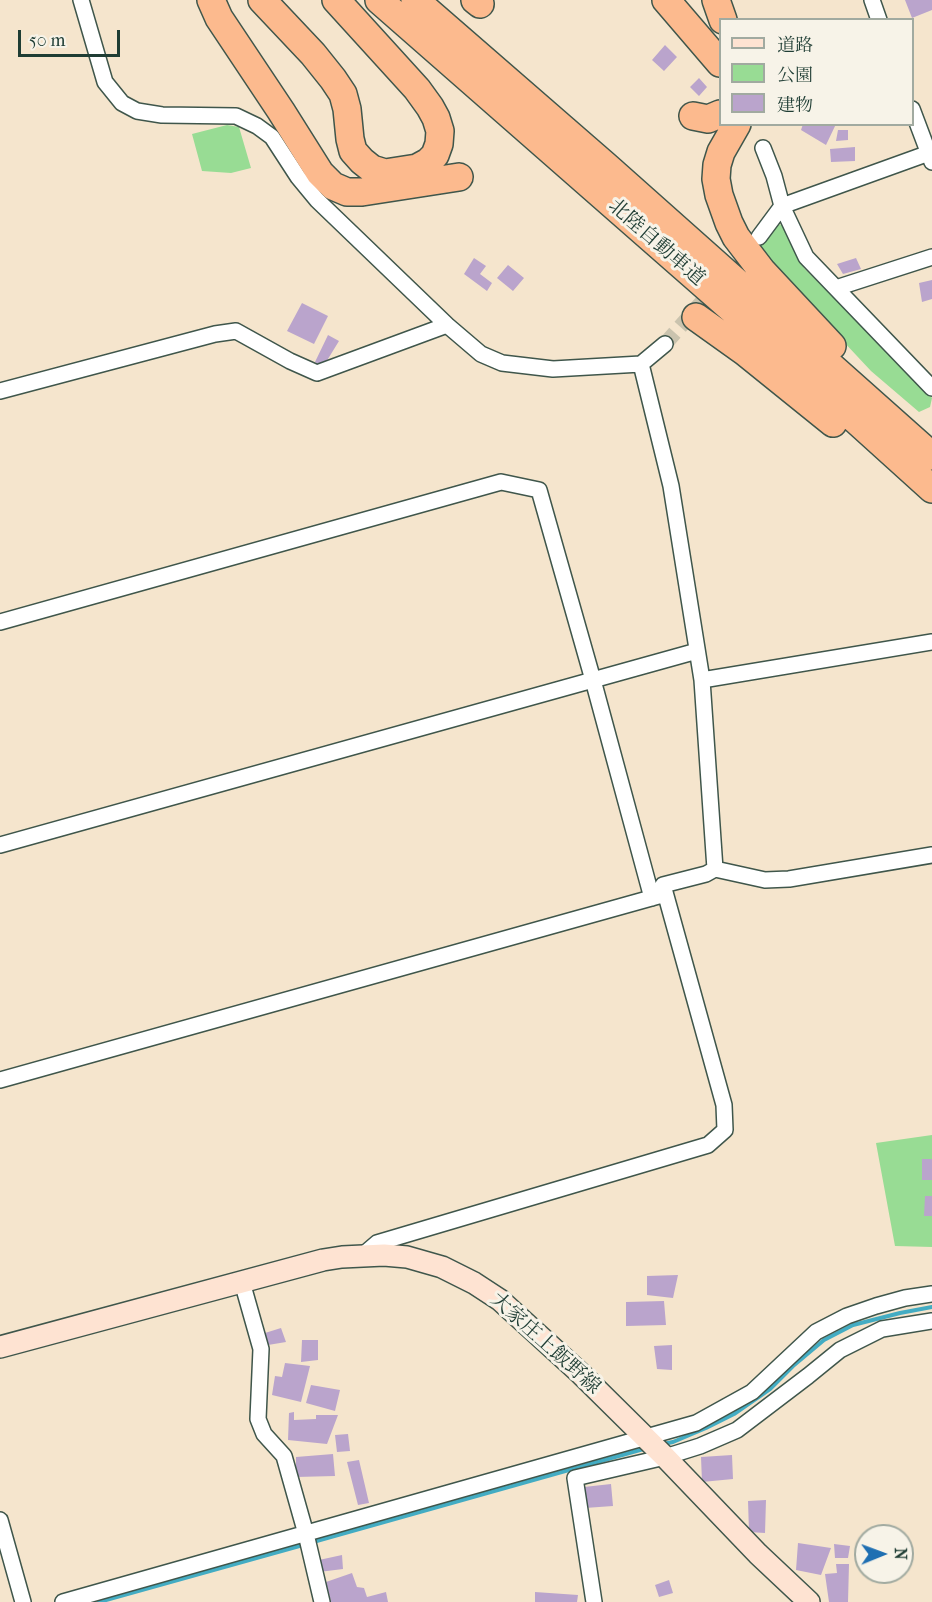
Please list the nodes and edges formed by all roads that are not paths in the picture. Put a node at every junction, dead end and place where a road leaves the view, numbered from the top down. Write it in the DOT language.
graph roads {
  1 [pos="81,0"];
  2 [pos="212,0"];
  3 [pos="262,0"];
  4 [pos="336,0"];
  5 [pos="378,0"];
  6 [pos="415,0"];
  7 [pos="666,0"];
  8 [pos="716,0"];
  9 [pos="872,0"];
  10 [pos="722,18"];
  11 [pos="878,18"];
  12 [pos="719,62"];
  13 [pos="914,114"];
  14 [pos="736,126"];
  15 [pos="764,148"];
  16 [pos="930,158"];
  17 [pos="463,189"];
  18 [pos="782,207"];
  19 [pos="759,237"];
  20 [pos="932,257"];
  21 [pos="836,288"];
  22 [pos="696,317"];
  23 [pos="447,325"];
  24 [pos="665,344"];
  25 [pos="640,364"];
  26 [pos="932,388"];
  27 [pos="0,391"];
  28 [pos="932,446"];
  29 [pos="932,456"];
  30 [pos="932,489"];
  31 [pos="932,503"];
  32 [pos="0,622"];
  33 [pos="932,642"];
  34 [pos="697,651"];
  35 [pos="594,680"];
  36 [pos="702,680"];
  37 [pos="0,845"];
  38 [pos="932,855"];
  39 [pos="715,869"];
  40 [pos="658,896"];
  41 [pos="0,1080"];
  42 [pos="363,1255"];
  43 [pos="242,1282"];
  44 [pos="932,1294"];
  45 [pos="932,1321"];
  46 [pos="0,1347"];
  47 [pos="655,1448"];
  48 [pos="571,1458"];
  49 [pos="575,1478"];
  50 [pos="0,1520"];
  51 [pos="306,1534"];
  52 [pos="23,1602"];
  53 [pos="63,1602"];
  54 [pos="322,1602"];
  55 [pos="594,1602"];
  56 [pos="809,1602"];
  1 -- 23 [label="street"];
  2 -- 17 [label="highway"];
  3 -- 4 [label="highway"];
  5 -- 30 [label="highway, 北陸自動車道"];
  6 -- 29 [label="highway, 北陸自動車道"];
  7 -- 12 [label="highway"];
  8 -- 10 [label="highway"];
  9 -- 11 [label="street"];
  13 -- 16 [label="street"];
  14 -- 28 [label="highway"];
  15 -- 18 [label="street"];
  16 -- 18 [label="street"];
  18 -- 19 [label="street"];
  18 -- 21 [label="street"];
  20 -- 21 [label="street"];
  21 -- 26 [label="street"];
  22 -- 31 [label="highway"];
  23 -- 25 [label="street"];
  23 -- 27 [label="street"];
  24 -- 25 [label="street"];
  25 -- 34 [label="street"];
  32 -- 35 [label="street"];
  33 -- 36 [label="street"];
  34 -- 35 [label="street"];
  34 -- 36 [label="street"];
  35 -- 37 [label="street"];
  35 -- 40 [label="street"];
  36 -- 39 [label="street"];
  38 -- 39 [label="street"];
  39 -- 40 [label="street"];
  40 -- 41 [label="street"];
  40 -- 42 [label="street"];
  42 -- 43 [label="main road, 大家庄上飯野線"];
  42 -- 47 [label="main road, 大家庄上飯野線"];
  43 -- 46 [label="main road, 大家庄上飯野線"];
  43 -- 51 [label="street"];
  44 -- 47 [label="street"];
  45 -- 47 [label="street"];
  47 -- 48 [label="street"];
  47 -- 49 [label="street"];
  47 -- 56 [label="main road, 大家庄上飯野線"];
  48 -- 49 [label="street"];
  48 -- 51 [label="street"];
  49 -- 55 [label="street"];
  50 -- 52 [label="street"];
  51 -- 53 [label="street"];
  51 -- 54 [label="street"];
}
